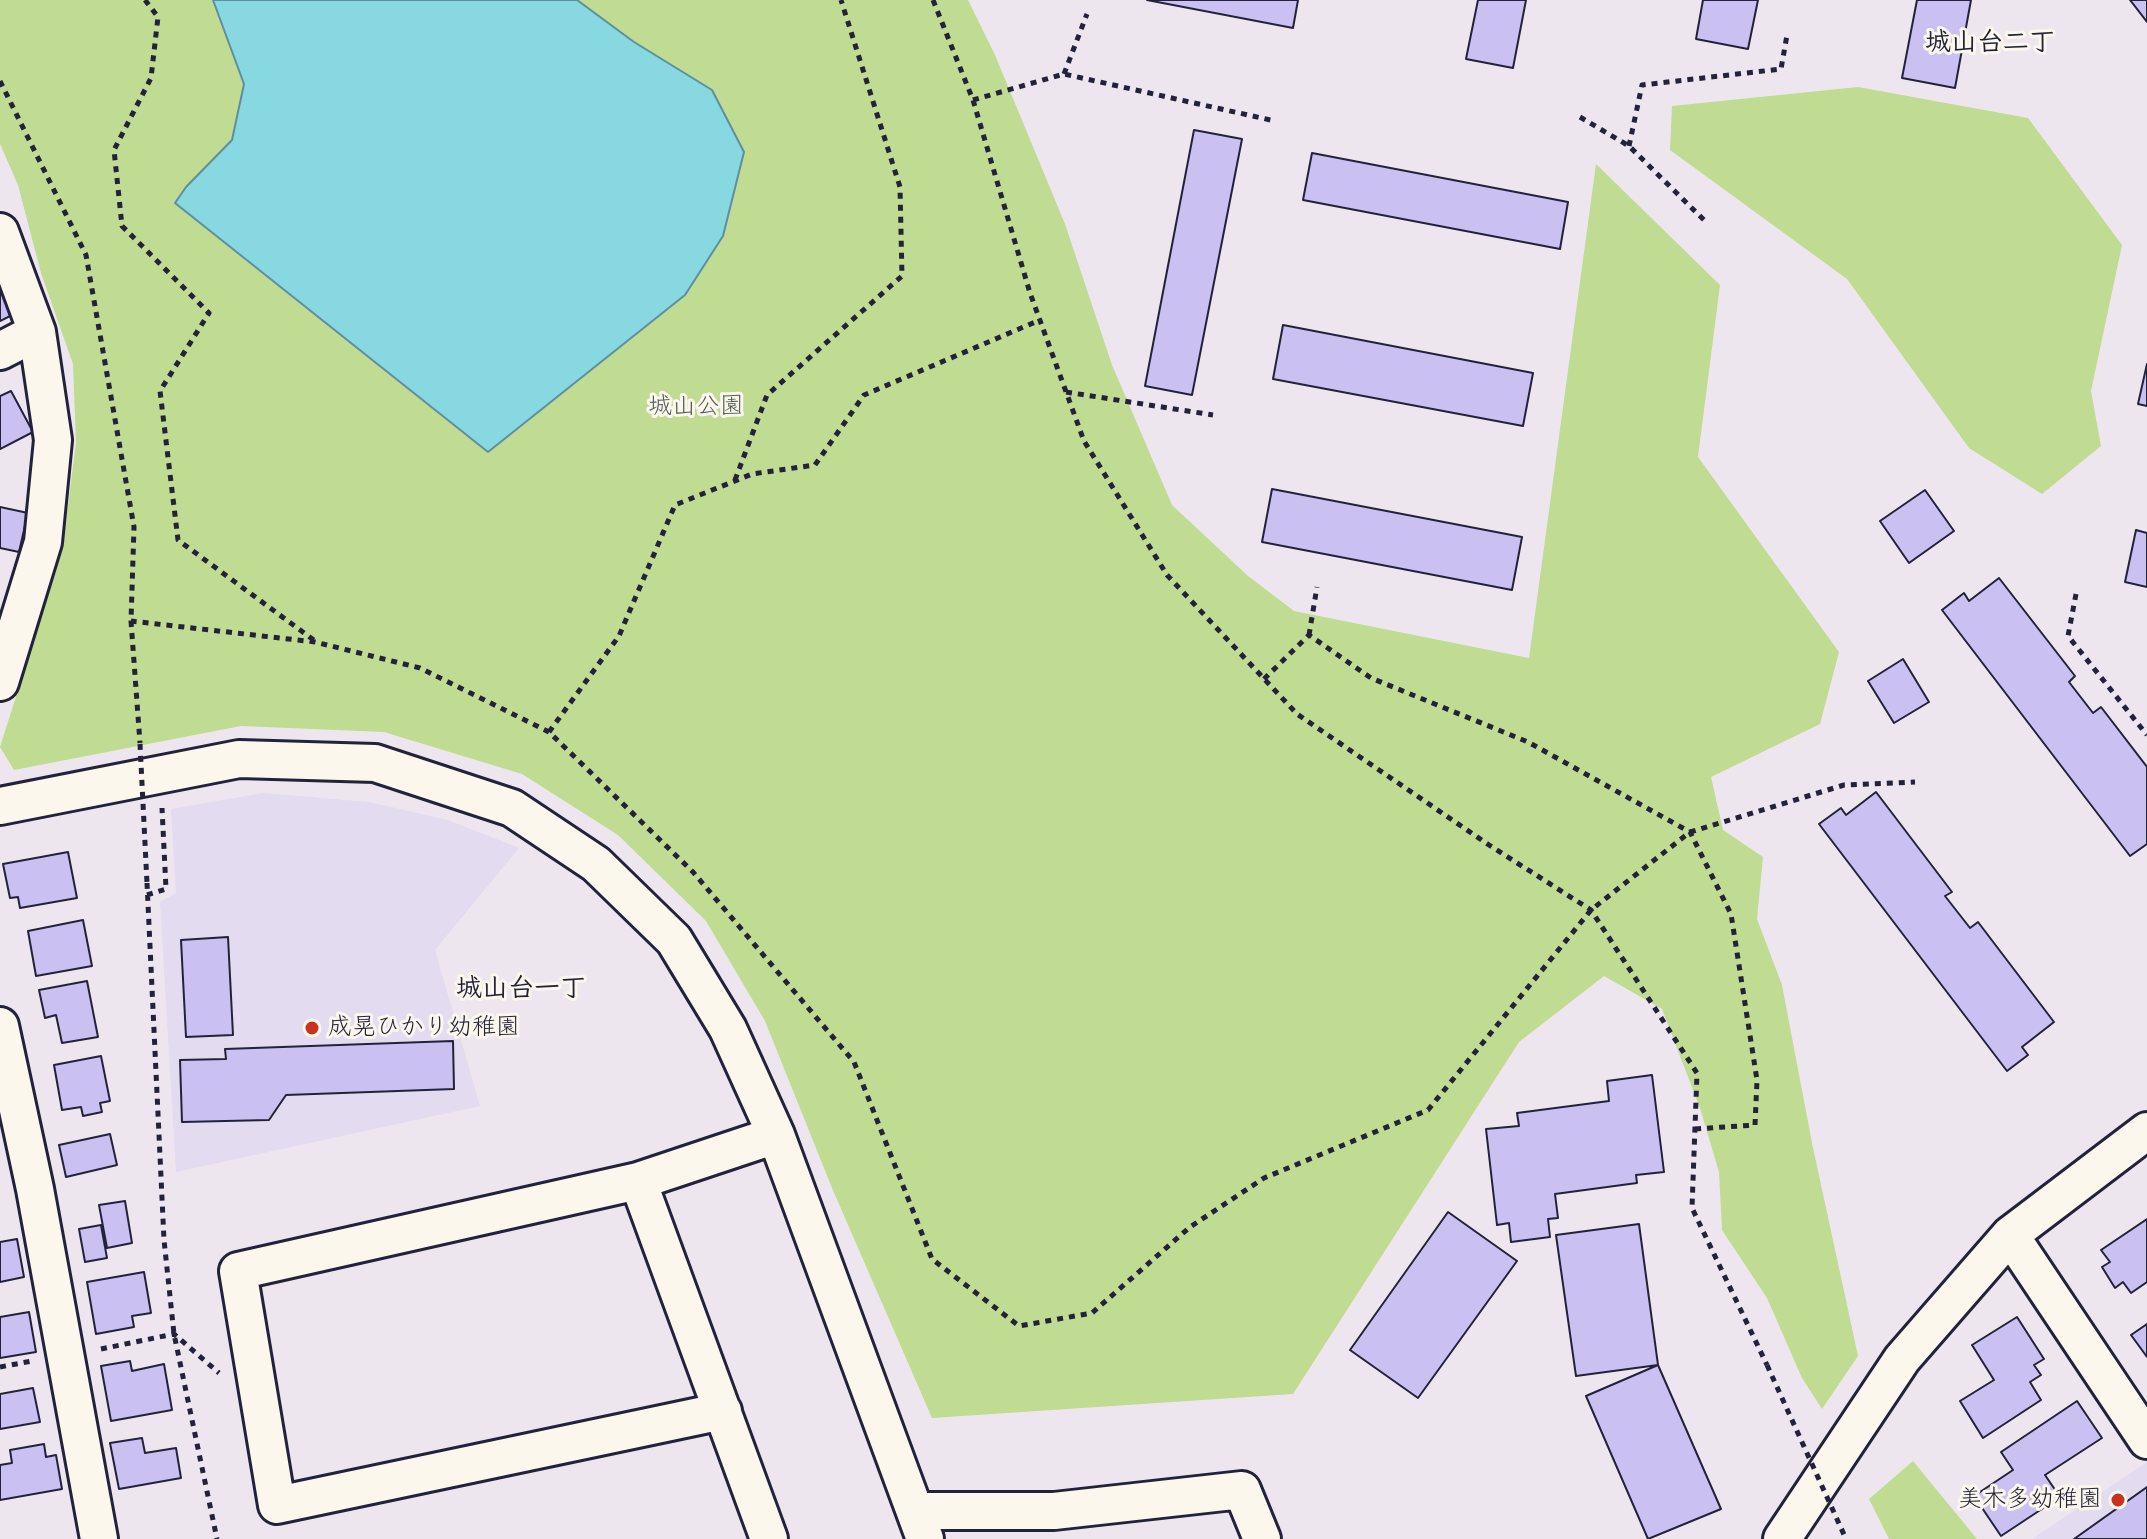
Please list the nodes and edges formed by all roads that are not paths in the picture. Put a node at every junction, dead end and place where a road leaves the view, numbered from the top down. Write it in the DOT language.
graph roads {
  1 [pos="0,232"];
  2 [pos="37,332"];
  3 [pos="0,351"];
  4 [pos="1,671"];
  5 [pos="0,806"];
  6 [pos="0,1026"];
  7 [pos="2147,1131"];
  8 [pos="776,1135"];
  9 [pos="638,1181"];
  10 [pos="2010,1235"];
  11 [pos="723,1411"];
  12 [pos="2147,1440"];
  13 [pos="920,1525"];
  14 [pos="1059,1525"];
  15 [pos="99,1539"];
  16 [pos="769,1539"];
  17 [pos="1262,1539"];
  18 [pos="1782,1539"];
  1 -- 2 [label="street"];
  2 -- 3 [label="street"];
  2 -- 4 [label="street"];
  5 -- 8 [label="street"];
  6 -- 15 [label="street"];
  7 -- 10 [label="street"];
  8 -- 9 [label="street"];
  8 -- 13 [label="street"];
  9 -- 11 [label="street"];
  9 -- 11 [label="street"];
  10 -- 12 [label="street"];
  10 -- 18 [label="street"];
  11 -- 16 [label="street"];
  13 -- 14 [label="street"];
  14 -- 17 [label="street"];
}
